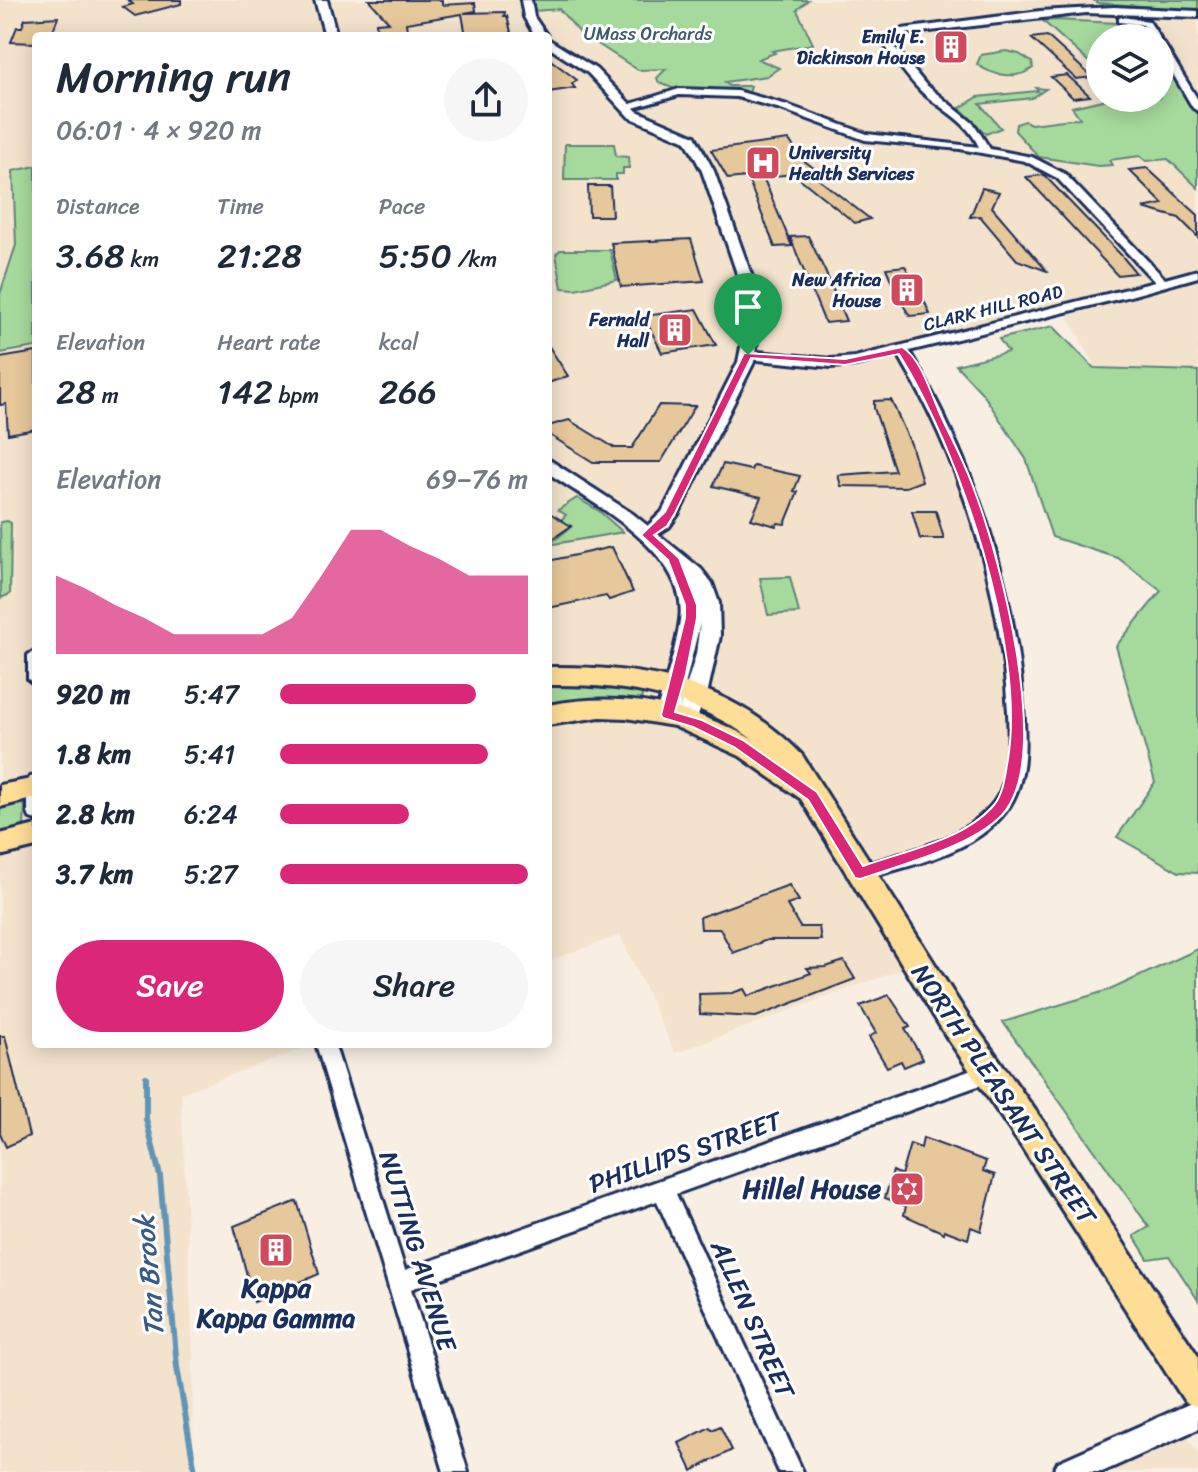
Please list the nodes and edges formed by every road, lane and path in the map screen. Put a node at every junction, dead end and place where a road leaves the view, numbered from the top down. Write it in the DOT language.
graph roads {
  1 [pos="321,0"];
  2 [pos="526,0"];
  3 [pos="1050,13"];
  4 [pos="1198,14"];
  5 [pos="1146,24"];
  6 [pos="330,32"];
  7 [pos="538,32"];
  8 [pos="552,45"];
  9 [pos="1174,68"];
  10 [pos="626,107"];
  11 [pos="1198,108"];
  12 [pos="986,150"];
  13 [pos="1198,273"];
  14 [pos="1162,283"];
  15 [pos="902,350"];
  16 [pos="748,355"];
  17 [pos="552,468"];
  18 [pos="647,535"];
  19 [pos="552,676"];
  20 [pos="681,705"];
  21 [pos="552,714"];
  22 [pos="32,789"];
  23 [pos="0,796"];
  24 [pos="32,837"];
  25 [pos="0,845"];
  26 [pos="860,873"];
  27 [pos="326,1048"];
  28 [pos="989,1073"];
  29 [pos="663,1190"];
  30 [pos="398,1283"];
  31 [pos="1198,1389"];
  32 [pos="1198,1414"];
  33 [pos="456,1472"];
  34 [pos="791,1472"];
  35 [pos="1068,1472"];
  1 -- 6 [label="main road"];
  2 -- 7 [label="street"];
  3 -- 4 [label="street"];
  3 -- 5 [label="street"];
  3 -- 12 [label="street"];
  8 -- 10 [label="street"];
  9 -- 11 [label="street"];
  10 -- 12 [label="street"];
  10 -- 16 [label="street"];
  12 -- 14 [label="street"];
  13 -- 14 [label="street, CLARK HILL ROAD"];
  14 -- 15 [label="street, CLARK HILL ROAD"];
  15 -- 16 [label="street, CLARK HILL ROAD"];
  15 -- 26 [label="street"];
  16 -- 18 [label="street"];
  17 -- 18 [label="main road"];
  18 -- 20 [label="main road"];
  19 -- 20 [label="main road"];
  20 -- 21 [label="main road"];
  20 -- 26 [label="main road, NORTH PLEASANT STREET"];
  22 -- 23 [label="main road"];
  24 -- 25 [label="main road"];
  26 -- 28 [label="main road, NORTH PLEASANT STREET"];
  27 -- 30 [label="street, NUTTING AVENUE"];
  28 -- 29 [label="street, PHILLIPS STREET"];
  28 -- 31 [label="main road, NORTH PLEASANT STREET"];
  29 -- 30 [label="street, PHILLIPS STREET"];
  29 -- 34 [label="street, ALLEN STREET"];
  30 -- 33 [label="street, NUTTING AVENUE"];
  32 -- 35 [label="street"];
}
